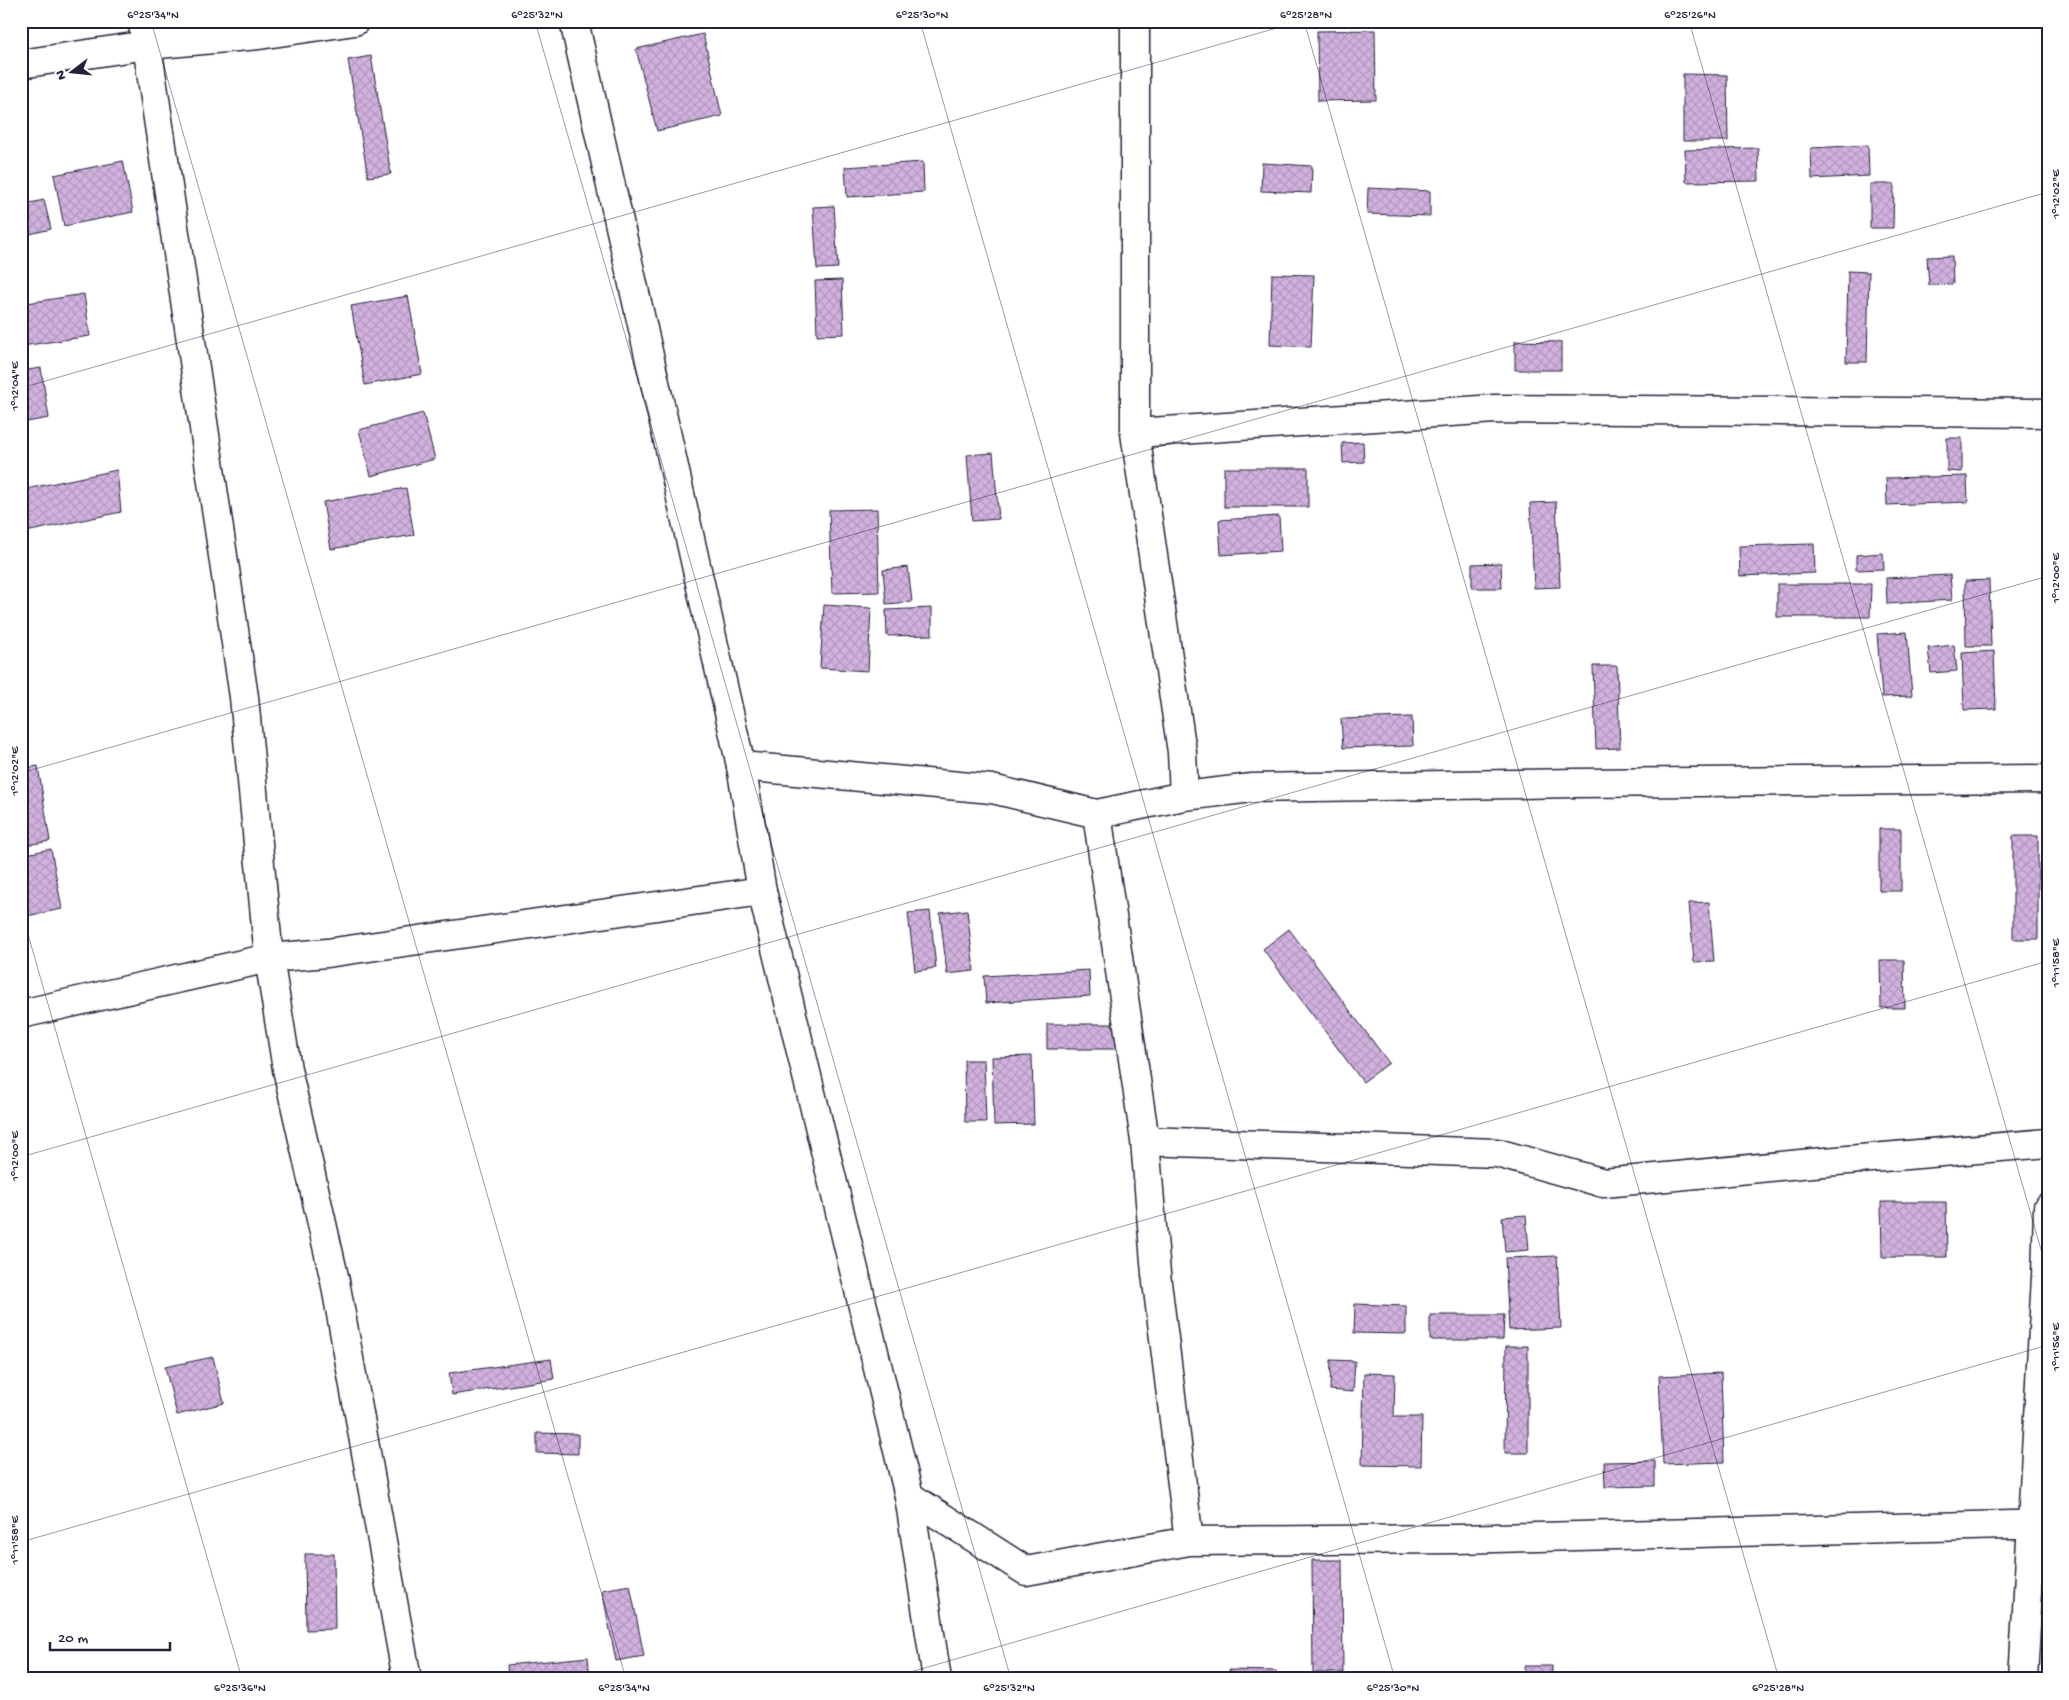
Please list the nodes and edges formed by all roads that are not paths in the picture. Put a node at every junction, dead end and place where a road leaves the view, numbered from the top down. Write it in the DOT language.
graph roads {
  1 [pos="355,21"];
  2 [pos="574,21"];
  3 [pos="1134,21"];
  4 [pos="145,33"];
  5 [pos="21,64"];
  6 [pos="2048,413"];
  7 [pos="1134,432"];
  8 [pos="741,766"];
  9 [pos="2048,779"];
  10 [pos="1184,796"];
  11 [pos="1097,814"];
  12 [pos="762,891"];
  13 [pos="269,958"];
  14 [pos="21,1014"];
  15 [pos="1145,1141"];
  16 [pos="2048,1143"];
  17 [pos="2048,1206"];
  18 [pos="909,1496"];
  19 [pos="2040,1524"];
  20 [pos="1189,1540"];
  21 [pos="406,1679"];
  22 [pos="937,1679"];
  23 [pos="2023,1679"];
  1 -- 4 [label="street"];
  2 -- 8 [label="street"];
  3 -- 7 [label="street"];
  4 -- 5 [label="street"];
  4 -- 13 [label="street"];
  6 -- 7 [label="street"];
  7 -- 10 [label="street"];
  8 -- 11 [label="street"];
  8 -- 12 [label="street"];
  9 -- 10 [label="street"];
  10 -- 11 [label="street"];
  11 -- 15 [label="street"];
  12 -- 13 [label="street"];
  12 -- 18 [label="street"];
  13 -- 14 [label="street"];
  13 -- 21 [label="street"];
  15 -- 16 [label="street"];
  15 -- 20 [label="street"];
  17 -- 19 [label="street"];
  18 -- 20 [label="street"];
  18 -- 22 [label="street"];
  19 -- 20 [label="street"];
  19 -- 23 [label="street"];
}
